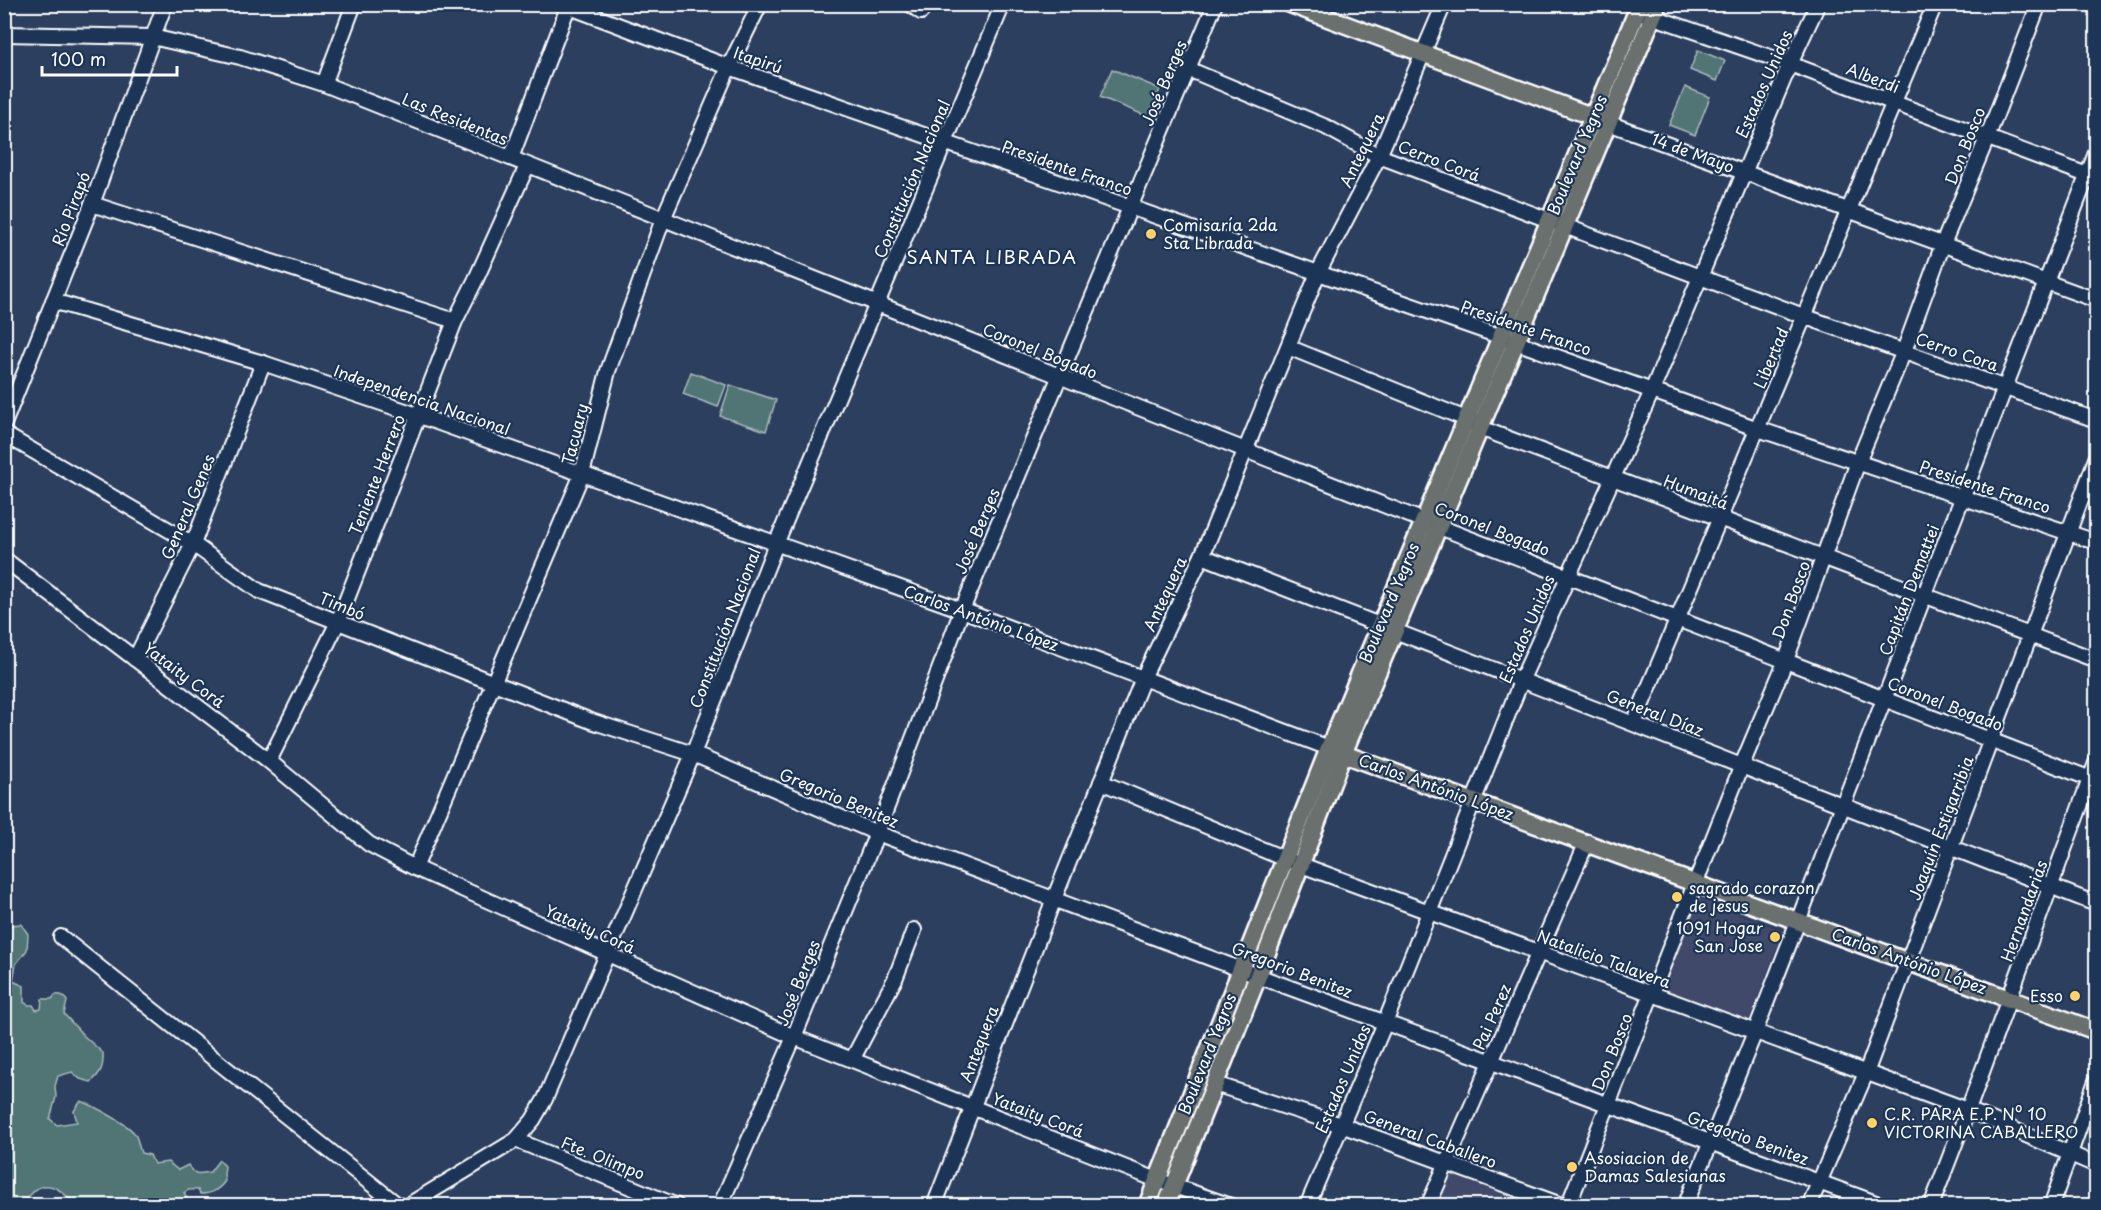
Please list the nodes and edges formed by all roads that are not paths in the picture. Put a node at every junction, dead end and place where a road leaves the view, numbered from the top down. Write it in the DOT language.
graph roads {
  1 [pos="165,4"];
  2 [pos="354,4"];
  3 [pos="760,4"];
  4 [pos="1003,4"];
  5 [pos="1215,4"];
  6 [pos="1290,4"];
  7 [pos="1444,4"];
  8 [pos="1818,4"];
  9 [pos="1935,4"];
  10 [pos="2038,4"];
  11 [pos="565,6"];
  12 [pos="1647,9"];
  13 [pos="4,34"];
  14 [pos="153,37"];
  15 [pos="1424,55"];
  16 [pos="1790,64"];
  17 [pos="729,67"];
  18 [pos="1188,69"];
  19 [pos="324,84"];
  20 [pos="1894,104"];
  21 [pos="1600,120"];
  22 [pos="1987,138"];
  23 [pos="945,142"];
  24 [pos="2097,153"];
  25 [pos="1379,156"];
  26 [pos="511,158"];
  27 [pos="527,166"];
  28 [pos="1744,171"];
  29 [pos="2092,177"];
  30 [pos="92,204"];
  31 [pos="1130,207"];
  32 [pos="1849,210"];
  33 [pos="663,219"];
  34 [pos="1557,223"];
  35 [pos="1943,244"];
  36 [pos="1318,273"];
  37 [pos="1699,277"];
  38 [pos="2047,282"];
  39 [pos="2097,300"];
  40 [pos="53,301"];
  41 [pos="877,304"];
  42 [pos="1806,317"];
  43 [pos="455,321"];
  44 [pos="1509,339"];
  45 [pos="1288,347"];
  46 [pos="1904,351"];
  47 [pos="263,363"];
  48 [pos="1059,376"];
  49 [pos="2006,387"];
  50 [pos="1652,391"];
  51 [pos="417,415"];
  52 [pos="2097,420"];
  53 [pos="4,424"];
  54 [pos="1473,424"];
  55 [pos="1758,429"];
  56 [pos="4,434"];
  57 [pos="1245,450"];
  58 [pos="2097,459"];
  59 [pos="1858,462"];
  60 [pos="582,474"];
  61 [pos="1613,478"];
  62 [pos="1962,497"];
  63 [pos="1720,519"];
  64 [pos="1431,524"];
  65 [pos="2070,532"];
  66 [pos="2097,542"];
  67 [pos="193,544"];
  68 [pos="776,544"];
  69 [pos="1202,556"];
  70 [pos="1824,557"];
  71 [pos="4,559"];
  72 [pos="1568,576"];
  73 [pos="1925,594"];
  74 [pos="962,610"];
  75 [pos="1678,620"];
  76 [pos="338,622"];
  77 [pos="1388,627"];
  78 [pos="2031,635"];
  79 [pos="135,659"];
  80 [pos="1786,660"];
  81 [pos="2097,660"];
  82 [pos="1143,678"];
  83 [pos="1522,679"];
  84 [pos="493,683"];
  85 [pos="1884,698"];
  86 [pos="1634,723"];
  87 [pos="1992,740"];
  88 [pos="1336,751"];
  89 [pos="693,754"];
  90 [pos="268,761"];
  91 [pos="2097,763"];
  92 [pos="1742,765"];
  93 [pos="2094,780"];
  94 [pos="1101,782"];
  95 [pos="1475,801"];
  96 [pos="1843,805"];
  97 [pos="877,833"];
  98 [pos="1587,842"];
  99 [pos="1951,847"];
  100 [pos="1293,862"];
  101 [pos="415,868"];
  102 [pos="1696,883"];
  103 [pos="2051,885"];
  104 [pos="1054,899"];
  105 [pos="2097,904"];
  106 [pos="1429,911"];
  107 [pos="1797,920"];
  108 [pos="914,930"];
  109 [pos="61,937"];
  110 [pos="1539,952"];
  111 [pos="607,955"];
  112 [pos="1908,961"];
  113 [pos="1241,969"];
  114 [pos="1258,976"];
  115 [pos="1653,994"];
  116 [pos="2009,998"];
  117 [pos="1385,1023"];
  118 [pos="2097,1031"];
  119 [pos="1755,1032"];
  120 [pos="794,1037"];
  121 [pos="852,1060"];
  122 [pos="1490,1061"];
  123 [pos="1866,1073"];
  124 [pos="2097,1081"];
  125 [pos="1215,1084"];
  126 [pos="1608,1104"];
  127 [pos="972,1107"];
  128 [pos="1968,1110"];
  129 [pos="1341,1125"];
  130 [pos="516,1140"];
  131 [pos="1711,1142"];
  132 [pos="2070,1155"];
  133 [pos="1447,1162"];
  134 [pos="2097,1165"];
  135 [pos="1157,1180"];
  136 [pos="1819,1182"];
  137 [pos="1174,1184"];
  138 [pos="399,1206"];
  139 [pos="407,1206"];
  140 [pos="678,1206"];
  141 [pos="720,1206"];
  142 [pos="934,1206"];
  143 [pos="1147,1206"];
  144 [pos="1166,1206"];
  145 [pos="1231,1206"];
  146 [pos="1306,1206"];
  147 [pos="1428,1206"];
  148 [pos="1566,1206"];
  149 [pos="1685,1206"];
  150 [pos="1809,1206"];
  151 [pos="1884,1206"];
  152 [pos="1931,1206"];
  153 [pos="2051,1206"];
  1 -- 14 [label="street, Río Pirapó"];
  2 -- 19 [label="street"];
  3 -- 17 [label="street, Tacuary"];
  4 -- 23 [label="street, Constitución Nacional"];
  5 -- 18 [label="street, José Berges"];
  6 -- 15 [label="main road, 14 de Mayo"];
  7 -- 15 [label="street, Antequera"];
  8 -- 16 [label="street, Estados Unidos"];
  9 -- 20 [label="street, Libertad"];
  10 -- 22 [label="street, Don Bosco"];
  11 -- 17 [label="street, Itapirú"];
  11 -- 26 [label="street"];
  12 -- 16 [label="street, Alberdi"];
  12 -- 21 [label="main road, Boulevard Yegros"];
  13 -- 14 [label="street, Las Residentas"];
  14 -- 19 [label="street, Las Residentas"];
  14 -- 30 [label="street, Río Pirapó"];
  15 -- 21 [label="main road, 14 de Mayo"];
  15 -- 25 [label="street, Antequera"];
  16 -- 20 [label="street, Alberdi"];
  16 -- 28 [label="street, Estados Unidos"];
  17 -- 23 [label="street, Itapirú"];
  17 -- 33 [label="street, Tacuary"];
  18 -- 25 [label="street, Cerro Corá"];
  18 -- 31 [label="street, José Berges"];
  19 -- 26 [label="street, Las Residentas"];
  20 -- 22 [label="street, Alberdi"];
  20 -- 32 [label="street, Libertad"];
  21 -- 28 [label="street, 14 de Mayo"];
  21 -- 34 [label="main road, Boulevard Yegros"];
  22 -- 29 [label="street, Alberdi"];
  22 -- 35 [label="street, Don Bosco"];
  23 -- 31 [label="street, Presidente Franco"];
  23 -- 41 [label="street, Constitución Nacional"];
  24 -- 29 [label="street, Capitán Demattei"];
  25 -- 34 [label="street, Cerro Corá"];
  25 -- 36 [label="street, Antequera"];
  26 -- 27 [label="street, Las Residentas"];
  27 -- 33 [label="street, Las Residentas"];
  27 -- 43 [label="street, Teniente Herrero"];
  28 -- 32 [label="street, 14 de Mayo"];
  28 -- 37 [label="street, Estados Unidos"];
  29 -- 38 [label="street, Capitán Demattei"];
  30 -- 40 [label="street, Río Pirapó"];
  30 -- 43 [label="street"];
  31 -- 36 [label="street, Presidente Franco"];
  31 -- 48 [label="street, José Berges"];
  32 -- 35 [label="street, 14 de Mayo"];
  32 -- 42 [label="street, Libertad"];
  33 -- 41 [label="street, Las Residentas"];
  33 -- 60 [label="street, Tacuary"];
  34 -- 37 [label="street, Cerro Corá"];
  34 -- 44 [label="main road, Boulevard Yegros"];
  35 -- 38 [label="street, 14 de Mayo"];
  35 -- 46 [label="street, Don Bosco"];
  36 -- 44 [label="street, Presidente Franco"];
  36 -- 45 [label="street, Antequera"];
  37 -- 42 [label="street, Cerro Cora"];
  37 -- 50 [label="street, Estados Unidos"];
  38 -- 39 [label="street, 14 de Mayo"];
  38 -- 49 [label="street, Capitán Demattei"];
  40 -- 47 [label="street, Independencia Nacional"];
  40 -- 53 [label="street, Río Pirapó"];
  41 -- 48 [label="street, Coronel Bogado"];
  41 -- 68 [label="street, Constitución Nacional"];
  42 -- 46 [label="street, Cerro Cora"];
  42 -- 55 [label="street, Libertad"];
  43 -- 51 [label="street, Teniente Herrero"];
  44 -- 50 [label="street, Presidente Franco"];
  44 -- 54 [label="main road, Boulevard Yegros"];
  45 -- 54 [label="street, Humaitá"];
  45 -- 57 [label="street, Antequera"];
  46 -- 49 [label="street, Cerro Cora"];
  46 -- 59 [label="street, Don Bosco"];
  47 -- 51 [label="street, Independencia Nacional"];
  47 -- 67 [label="street, General Genes"];
  48 -- 57 [label="street, Coronel Bogado"];
  48 -- 74 [label="street, José Berges"];
  49 -- 52 [label="street, Cerro Cora"];
  49 -- 62 [label="street, Capitán Demattei"];
  50 -- 55 [label="street, Presidente Franco"];
  50 -- 61 [label="street, Estados Unidos"];
  51 -- 60 [label="street, Independencia Nacional"];
  51 -- 76 [label="street, Teniente Herrero"];
  54 -- 61 [label="street, Humaitá"];
  54 -- 64 [label="main road, Boulevard Yegros"];
  55 -- 59 [label="street, Presidente Franco"];
  55 -- 63 [label="street, Libertad"];
  56 -- 67 [label="street, Timbó"];
  57 -- 64 [label="street, Coronel Bogado"];
  57 -- 69 [label="street, Antequera"];
  58 -- 65 [label="street, Joaquín Estigarribia"];
  59 -- 62 [label="street, Presidente Franco"];
  59 -- 70 [label="street, Don Bosco"];
  60 -- 68 [label="street, Independencia Nacional"];
  60 -- 84 [label="street, Tacuary"];
  61 -- 63 [label="street, Humaitá"];
  61 -- 72 [label="street, Estados Unidos"];
  62 -- 65 [label="street, Presidente Franco"];
  62 -- 73 [label="street, Capitán Demattei"];
  63 -- 70 [label="street, Humaitá"];
  63 -- 75 [label="street, Libertad"];
  64 -- 72 [label="street, Coronel Bogado"];
  64 -- 77 [label="main road, Boulevard Yegros"];
  65 -- 66 [label="street, Presidente Franco"];
  65 -- 78 [label="street, Joaquín Estigarribia"];
  67 -- 76 [label="street, Timbó"];
  67 -- 79 [label="street, General Genes"];
  68 -- 74 [label="street, Carlos António López"];
  68 -- 89 [label="street, Constitución Nacional"];
  69 -- 77 [label="street, General Díaz"];
  69 -- 82 [label="street, Antequera"];
  70 -- 73 [label="street, Humaitá"];
  70 -- 80 [label="street, Don Bosco"];
  71 -- 79 [label="street, Yataity Corá"];
  72 -- 75 [label="street, Coronel Bogado"];
  72 -- 83 [label="street, Estados Unidos"];
  73 -- 78 [label="street, Humaitá"];
  73 -- 85 [label="street, Capitán Demattei"];
  74 -- 82 [label="street, Carlos António López"];
  74 -- 97 [label="street, José Berges"];
  75 -- 80 [label="street, Coronel Bogado"];
  75 -- 86 [label="street, Libertad"];
  76 -- 84 [label="street, Timbó"];
  76 -- 90 [label="street, Teniente Herrero"];
  77 -- 83 [label="street, General Díaz"];
  77 -- 88 [label="main road, Boulevard Yegros"];
  78 -- 81 [label="street, Humaitá"];
  78 -- 87 [label="street, Joaquín Estigarribia"];
  79 -- 90 [label="street, Yataity Corá"];
  80 -- 85 [label="street, Coronel Bogado"];
  80 -- 92 [label="street, Don Bosco"];
  82 -- 88 [label="street, Carlos António López"];
  82 -- 94 [label="street, Antequera"];
  83 -- 86 [label="street, General Díaz"];
  83 -- 95 [label="street, Estados Unidos"];
  84 -- 89 [label="street, Timbó"];
  84 -- 101 [label="street, Tacuary"];
  85 -- 87 [label="street, Coronel Bogado"];
  85 -- 96 [label="street, Capitán Demattei"];
  86 -- 92 [label="street, General Díaz"];
  87 -- 93 [label="street, Coronel Bogado"];
  87 -- 99 [label="street, Joaquín Estigarribia"];
  88 -- 95 [label="main road, Carlos António López"];
  88 -- 100 [label="main road, Boulevard Yegros"];
  89 -- 97 [label="street, Gregorio Benitez"];
  89 -- 111 [label="street, Constitución Nacional"];
  90 -- 101 [label="street, Yataity Corá"];
  91 -- 93 [label="street, Hernandarias"];
  92 -- 96 [label="street, General Díaz"];
  92 -- 102 [label="street, Don Bosco"];
  93 -- 103 [label="street, Hernandarias"];
  94 -- 100 [label="street, Natalicio Talavera"];
  94 -- 104 [label="street, Antequera"];
  95 -- 98 [label="main road, Carlos António López"];
  95 -- 106 [label="street, Estados Unidos"];
  96 -- 99 [label="street, General Díaz"];
  96 -- 107 [label="street, Capitán Demattei"];
  97 -- 104 [label="street, Gregorio Benitez"];
  97 -- 120 [label="street, José Berges"];
  98 -- 102 [label="main road, Carlos António López"];
  98 -- 110 [label="street, Pai Perez"];
  99 -- 103 [label="street, General Díaz"];
  99 -- 112 [label="street, Joaquín Estigarribia"];
  100 -- 106 [label="street, Natalicio Talavera"];
  100 -- 113 [label="main road, Boulevard Yegros"];
  100 -- 114 [label="main road, Boulevard Yegros"];
  101 -- 111 [label="street, Yataity Corá"];
  102 -- 107 [label="main road, Carlos António López"];
  102 -- 115 [label="street, Don Bosco"];
  103 -- 105 [label="street, General Díaz"];
  103 -- 116 [label="street, Hernandarias"];
  104 -- 113 [label="street, Gregorio Benitez"];
  104 -- 127 [label="street, Antequera"];
  106 -- 110 [label="street, Natalicio Talavera"];
  106 -- 117 [label="street, Estados Unidos"];
  107 -- 112 [label="main road, Carlos António López"];
  107 -- 119 [label="street, Capitán Demattei"];
  108 -- 121 [label="street"];
  109 -- 138 [label="street"];
  110 -- 115 [label="street, Natalicio Talavera"];
  110 -- 122 [label="street, Pai Perez"];
  111 -- 120 [label="street, Yataity Corá"];
  111 -- 130 [label="street, Constitución Nacional"];
  112 -- 116 [label="main road, Carlos António López"];
  112 -- 123 [label="street, Joaquín Estigarribia"];
  113 -- 114 [label="street, Gregorio Benitez"];
  113 -- 135 [label="main road, Boulevard Yegros"];
  114 -- 117 [label="street, Gregorio Benitez"];
  114 -- 125 [label="main road, Boulevard Yegros"];
  115 -- 119 [label="street, Natalicio Talavera"];
  115 -- 126 [label="street, Don Bosco"];
  116 -- 118 [label="main road, Carlos António López"];
  116 -- 128 [label="street, Hernandarias"];
  117 -- 122 [label="street, Gregorio Benitez"];
  117 -- 129 [label="street, Estados Unidos"];
  119 -- 123 [label="street, Natalicio Talavera"];
  119 -- 131 [label="street, Capitán Demattei"];
  120 -- 121 [label="street, Yataity Corá"];
  120 -- 141 [label="street, José Berges"];
  121 -- 127 [label="street, Yataity Corá"];
  122 -- 126 [label="street, Gregorio Benitez"];
  122 -- 133 [label="street, Pai Perez"];
  123 -- 128 [label="street, Natalicio Talavera"];
  123 -- 136 [label="street, Joaquín Estigarribia"];
  124 -- 132 [label="street"];
  125 -- 129 [label="street, General Caballero"];
  125 -- 137 [label="main road, Boulevard Yegros"];
  126 -- 131 [label="street, Gregorio Benitez"];
  126 -- 148 [label="street, Don Bosco"];
  127 -- 135 [label="street, Yataity Corá"];
  127 -- 142 [label="street, Antequera"];
  128 -- 132 [label="street, Natalicio Talavera"];
  128 -- 152 [label="street, Hernandarias"];
  129 -- 133 [label="street, General Caballero"];
  129 -- 146 [label="street, Estados Unidos"];
  130 -- 139 [label="street, Constitución Nacional"];
  130 -- 140 [label="street, Fte. Olimpo"];
  131 -- 136 [label="street, Gregorio Benitez"];
  131 -- 149 [label="street, Capitán Demattei"];
  132 -- 134 [label="street, Natalicio Talavera"];
  132 -- 153 [label="street"];
  133 -- 147 [label="street, Pai Perez"];
  133 -- 148 [label="street, General Caballero"];
  135 -- 137 [label="street, Yataity Corá"];
  135 -- 143 [label="main road, Boulevard Yegros"];
  136 -- 150 [label="street, Joaquín Estigarribia"];
  136 -- 151 [label="street, Gregorio Benitez"];
  137 -- 144 [label="main road, Boulevard Yegros"];
  137 -- 145 [label="street, Yataity Corá"];
}
